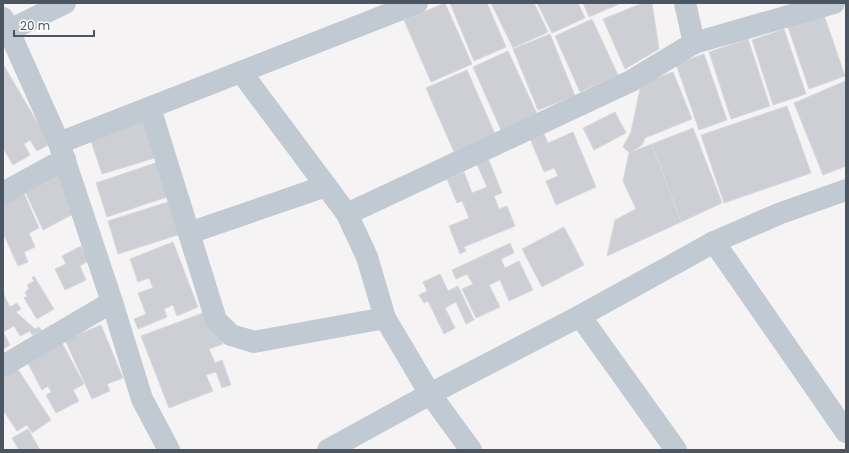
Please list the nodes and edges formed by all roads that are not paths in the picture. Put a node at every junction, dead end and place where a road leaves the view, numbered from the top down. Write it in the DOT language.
graph roads {
  1 [pos="65,3"];
  2 [pos="417,3"];
  3 [pos="685,3"];
  4 [pos="834,3"];
  5 [pos="5,27"];
  6 [pos="694,43"];
  7 [pos="241,72"];
  8 [pos="150,108"];
  9 [pos="62,151"];
  10 [pos="326,186"];
  11 [pos="846,190"];
  12 [pos="3,193"];
  13 [pos="347,214"];
  14 [pos="189,233"];
  15 [pos="714,242"];
  16 [pos="112,302"];
  17 [pos="580,316"];
  18 [pos="385,318"];
  19 [pos="3,366"];
  20 [pos="430,394"];
  21 [pos="846,432"];
  22 [pos="169,450"];
  23 [pos="328,450"];
  24 [pos="471,450"];
  25 [pos="676,450"];
  1 -- 5 [label="street"];
  2 -- 7 [label="street"];
  3 -- 6 [label="street"];
  4 -- 6 [label="street"];
  5 -- 9 [label="street"];
  6 -- 13 [label="street"];
  7 -- 8 [label="street"];
  7 -- 10 [label="street"];
  8 -- 9 [label="street"];
  8 -- 14 [label="street"];
  9 -- 12 [label="street"];
  9 -- 16 [label="street"];
  10 -- 13 [label="street"];
  10 -- 14 [label="street"];
  11 -- 15 [label="street"];
  13 -- 18 [label="street"];
  14 -- 18 [label="street"];
  15 -- 17 [label="street"];
  15 -- 21 [label="street"];
  16 -- 19 [label="street"];
  16 -- 22 [label="street"];
  17 -- 20 [label="street"];
  17 -- 25 [label="street"];
  18 -- 20 [label="street"];
  20 -- 23 [label="street"];
  20 -- 24 [label="street"];
}
